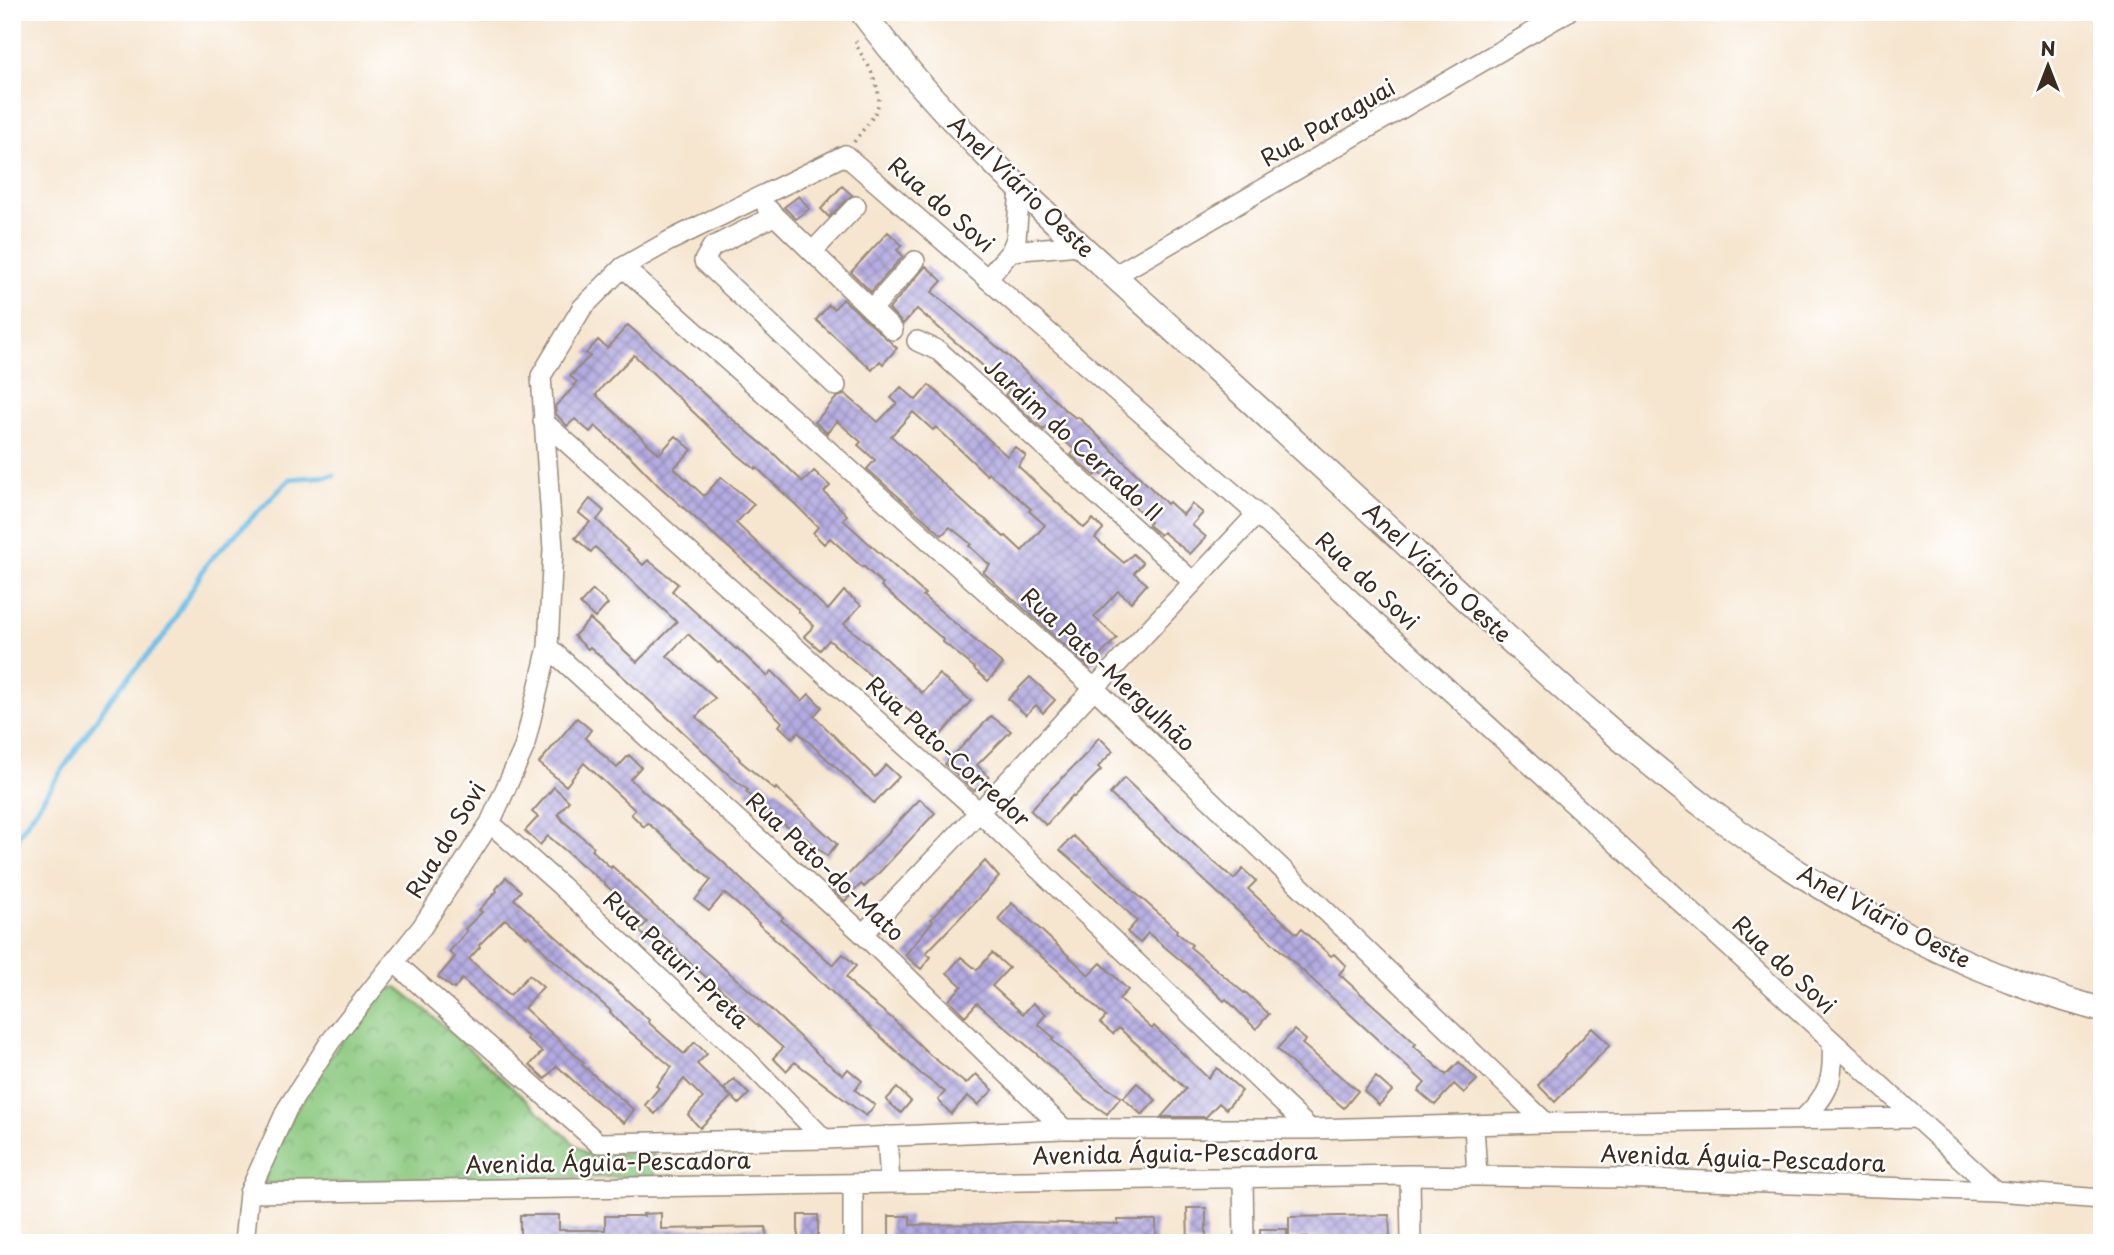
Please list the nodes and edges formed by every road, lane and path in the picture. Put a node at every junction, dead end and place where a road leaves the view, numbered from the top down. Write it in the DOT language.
graph roads {
  1 [pos="1567,12"];
  2 [pos="858,20"];
  3 [pos="845,155"];
  4 [pos="1020,189"];
  5 [pos="757,197"];
  6 [pos="856,206"];
  7 [pos="774,216"];
  8 [pos="1079,245"];
  9 [pos="1011,251"];
  10 [pos="812,252"];
  11 [pos="915,261"];
  12 [pos="623,267"];
  13 [pos="1114,275"];
  14 [pos="988,278"];
  15 [pos="872,309"];
  16 [pos="893,330"];
  17 [pos="917,341"];
  18 [pos="836,386"];
  19 [pos="543,421"];
  20 [pos="1257,513"];
  21 [pos="1192,581"];
  22 [pos="548,647"];
  23 [pos="1094,688"];
  24 [pos="979,812"];
  25 [pos="489,823"];
  26 [pos="863,934"];
  27 [pos="394,962"];
  28 [pos="2102,1010"];
  29 [pos="1832,1042"];
  30 [pos="1915,1118"];
  31 [pos="1803,1119"];
  32 [pos="1546,1123"];
  33 [pos="1474,1125"];
  34 [pos="1064,1129"];
  35 [pos="1244,1129"];
  36 [pos="1310,1129"];
  37 [pos="887,1136"];
  38 [pos="824,1139"];
  39 [pos="1409,1175"];
  40 [pos="1477,1177"];
  41 [pos="1243,1178"];
  42 [pos="890,1183"];
  43 [pos="853,1184"];
  44 [pos="1996,1191"];
  45 [pos="249,1193"];
  46 [pos="2102,1199"];
  47 [pos="244,1243"];
  48 [pos="853,1243"];
  49 [pos="1244,1243"];
  50 [pos="1411,1243"];
  1 -- 13 [label="street, Rua Paraguai"];
  2 -- 3 [label="path"];
  2 -- 4 [label="main road, Anel Viário Oeste"];
  3 -- 5 [label="street, Rua do Sovi"];
  3 -- 14 [label="street, Rua do Sovi"];
  4 -- 8 [label="main road, Anel Viário Oeste"];
  4 -- 9 [label="street"];
  5 -- 7 [label="street"];
  5 -- 12 [label="street, Rua do Sovi"];
  6 -- 10 [label="street"];
  7 -- 10 [label="street"];
  7 -- 18 [label="street"];
  8 -- 9 [label="street"];
  8 -- 13 [label="main road, Anel Viário Oeste"];
  9 -- 14 [label="street"];
  10 -- 15 [label="street"];
  11 -- 15 [label="street"];
  12 -- 19 [label="street, Rua do Sovi"];
  12 -- 23 [label="street, Rua Pato-Mergulhão"];
  13 -- 28 [label="main road, Anel Viário Oeste"];
  14 -- 20 [label="street, Rua do Sovi"];
  15 -- 16 [label="street"];
  17 -- 21 [label="street, Jardim do Cerrado II"];
  19 -- 22 [label="street, Rua do Sovi"];
  19 -- 24 [label="street, Rua Pato-Corredor"];
  20 -- 21 [label="street"];
  20 -- 29 [label="street, Rua do Sovi"];
  21 -- 23 [label="street"];
  22 -- 25 [label="street, Rua do Sovi"];
  22 -- 26 [label="street, Rua Pato-do-Mato"];
  23 -- 24 [label="street"];
  23 -- 32 [label="street, Rua Pato-Mergulhão"];
  24 -- 26 [label="street"];
  24 -- 36 [label="street, Rua Pato-Corredor"];
  25 -- 27 [label="street, Rua do Sovi"];
  25 -- 38 [label="street, Rua Paturi-Preta"];
  26 -- 34 [label="street, Rua Pato-do-Mato"];
  27 -- 38 [label="street, Avenida Águia-Pescadora"];
  27 -- 45 [label="street, Rua do Sovi"];
  29 -- 30 [label="street, Rua do Sovi"];
  29 -- 31 [label="street"];
  30 -- 31 [label="street, Avenida Águia-Pescadora"];
  30 -- 44 [label="street, Rua do Sovi"];
  31 -- 32 [label="street, Avenida Águia-Pescadora"];
  32 -- 33 [label="street, Avenida Águia-Pescadora"];
  33 -- 36 [label="street, Avenida Águia-Pescadora"];
  33 -- 40 [label="street"];
  34 -- 35 [label="street, Avenida Águia-Pescadora"];
  34 -- 37 [label="street, Avenida Águia-Pescadora"];
  35 -- 36 [label="street, Avenida Águia-Pescadora"];
  35 -- 41 [label="path"];
  37 -- 38 [label="street, Avenida Águia-Pescadora"];
  37 -- 42 [label="street"];
  39 -- 40 [label="street, Avenida Águia-Pescadora"];
  39 -- 41 [label="street, Avenida Águia-Pescadora"];
  39 -- 50 [label="street"];
  40 -- 44 [label="street, Avenida Águia-Pescadora"];
  41 -- 42 [label="street, Avenida Águia-Pescadora"];
  41 -- 49 [label="street"];
  42 -- 43 [label="street, Avenida Águia-Pescadora"];
  43 -- 45 [label="street, Avenida Águia-Pescadora"];
  43 -- 48 [label="street"];
  44 -- 46 [label="street, Avenida Águia-Pescadora"];
  45 -- 47 [label="street, Rua do Sovi"];
}
